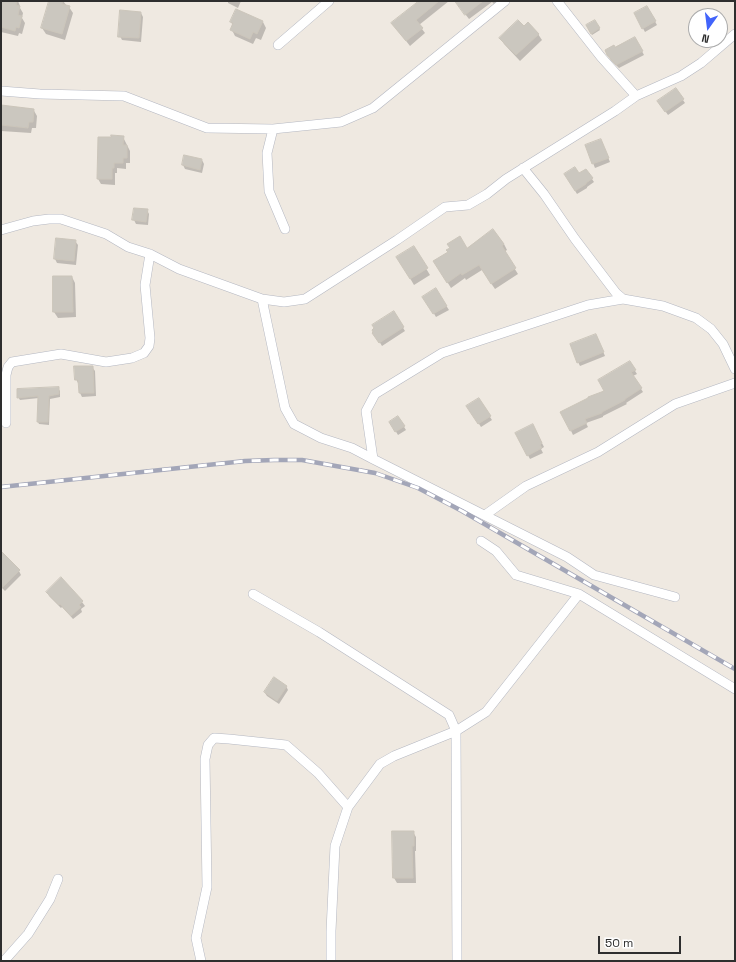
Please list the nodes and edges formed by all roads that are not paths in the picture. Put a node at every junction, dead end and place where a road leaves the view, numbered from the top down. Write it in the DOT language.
graph roads {
  1 [pos="329,1"];
  2 [pos="505,1"];
  3 [pos="556,1"];
  4 [pos="735,34"];
  5 [pos="278,45"];
  6 [pos="1,91"];
  7 [pos="636,96"];
  8 [pos="273,129"];
  9 [pos="523,168"];
  10 [pos="285,229"];
  11 [pos="1,230"];
  12 [pos="150,254"];
  13 [pos="262,299"];
  14 [pos="622,299"];
  15 [pos="735,369"];
  16 [pos="735,383"];
  17 [pos="6,422"];
  18 [pos="373,458"];
  19 [pos="485,515"];
  20 [pos="481,541"];
  21 [pos="253,594"];
  22 [pos="580,594"];
  23 [pos="675,597"];
  24 [pos="735,689"];
  25 [pos="456,731"];
  26 [pos="348,807"];
  27 [pos="58,879"];
  28 [pos="4,961"];
  29 [pos="201,961"];
  30 [pos="331,961"];
  31 [pos="457,961"];
  1 -- 5 [label="street"];
  2 -- 8 [label="street"];
  3 -- 7 [label="street"];
  4 -- 7 [label="street"];
  6 -- 8 [label="street"];
  7 -- 9 [label="street"];
  8 -- 10 [label="street"];
  9 -- 13 [label="street"];
  9 -- 14 [label="street"];
  11 -- 12 [label="street"];
  12 -- 13 [label="street"];
  12 -- 17 [label="street"];
  13 -- 18 [label="street"];
  14 -- 15 [label="street"];
  14 -- 18 [label="street"];
  16 -- 19 [label="street"];
  18 -- 19 [label="street"];
  19 -- 23 [label="street"];
  20 -- 22 [label="street"];
  21 -- 25 [label="street"];
  22 -- 24 [label="street"];
  22 -- 25 [label="street"];
  25 -- 26 [label="street"];
  25 -- 31 [label="street"];
  26 -- 29 [label="street"];
  26 -- 30 [label="street"];
  27 -- 28 [label="street"];
}
